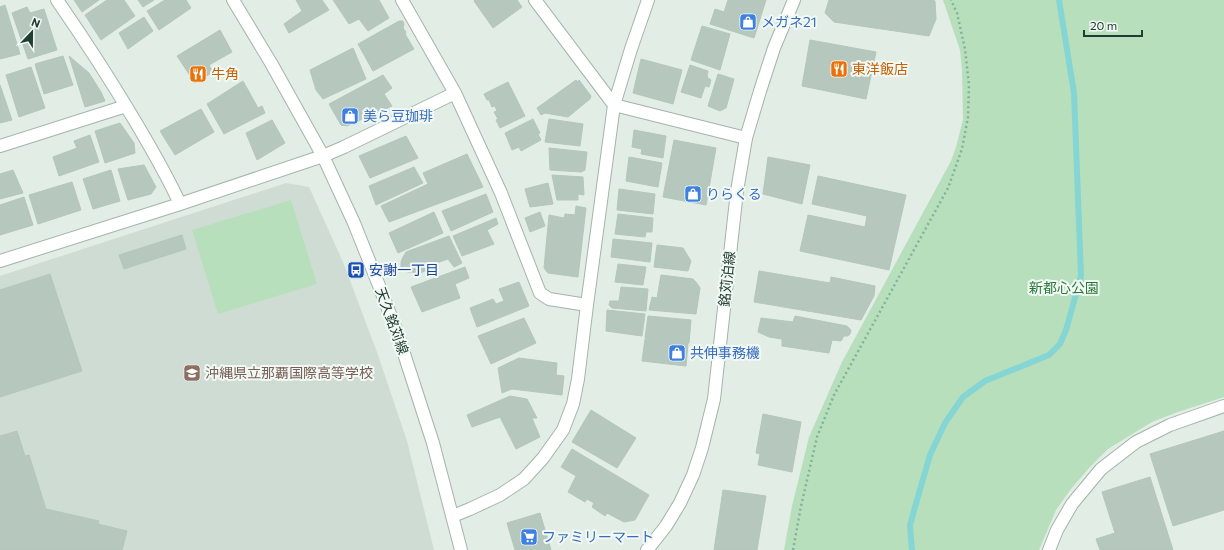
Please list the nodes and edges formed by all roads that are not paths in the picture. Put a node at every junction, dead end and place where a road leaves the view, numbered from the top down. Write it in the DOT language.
graph roads {
  1 [pos="57,0"];
  2 [pos="233,0"];
  3 [pos="402,0"];
  4 [pos="535,0"];
  5 [pos="648,0"];
  6 [pos="794,0"];
  7 [pos="455,93"];
  8 [pos="614,105"];
  9 [pos="126,106"];
  10 [pos="746,138"];
  11 [pos="0,146"];
  12 [pos="323,156"];
  13 [pos="180,204"];
  14 [pos="0,261"];
  15 [pos="587,305"];
  16 [pos="1224,406"];
  17 [pos="453,516"];
  18 [pos="461,550"];
  19 [pos="647,550"];
  20 [pos="1049,550"];
  1 -- 9 [label="street"];
  2 -- 12 [label="street, 天久銘苅線"];
  3 -- 7 [label="street"];
  4 -- 8 [label="street"];
  5 -- 8 [label="street"];
  6 -- 10 [label="street, 銘苅泊線"];
  7 -- 12 [label="street"];
  7 -- 15 [label="street"];
  8 -- 10 [label="street"];
  8 -- 15 [label="street"];
  9 -- 11 [label="street"];
  9 -- 13 [label="street"];
  10 -- 19 [label="street, 銘苅泊線"];
  12 -- 13 [label="street"];
  12 -- 17 [label="street, 天久銘苅線"];
  13 -- 14 [label="street"];
  15 -- 17 [label="street"];
  16 -- 20 [label="street"];
  17 -- 18 [label="street, 天久銘苅線"];
}
